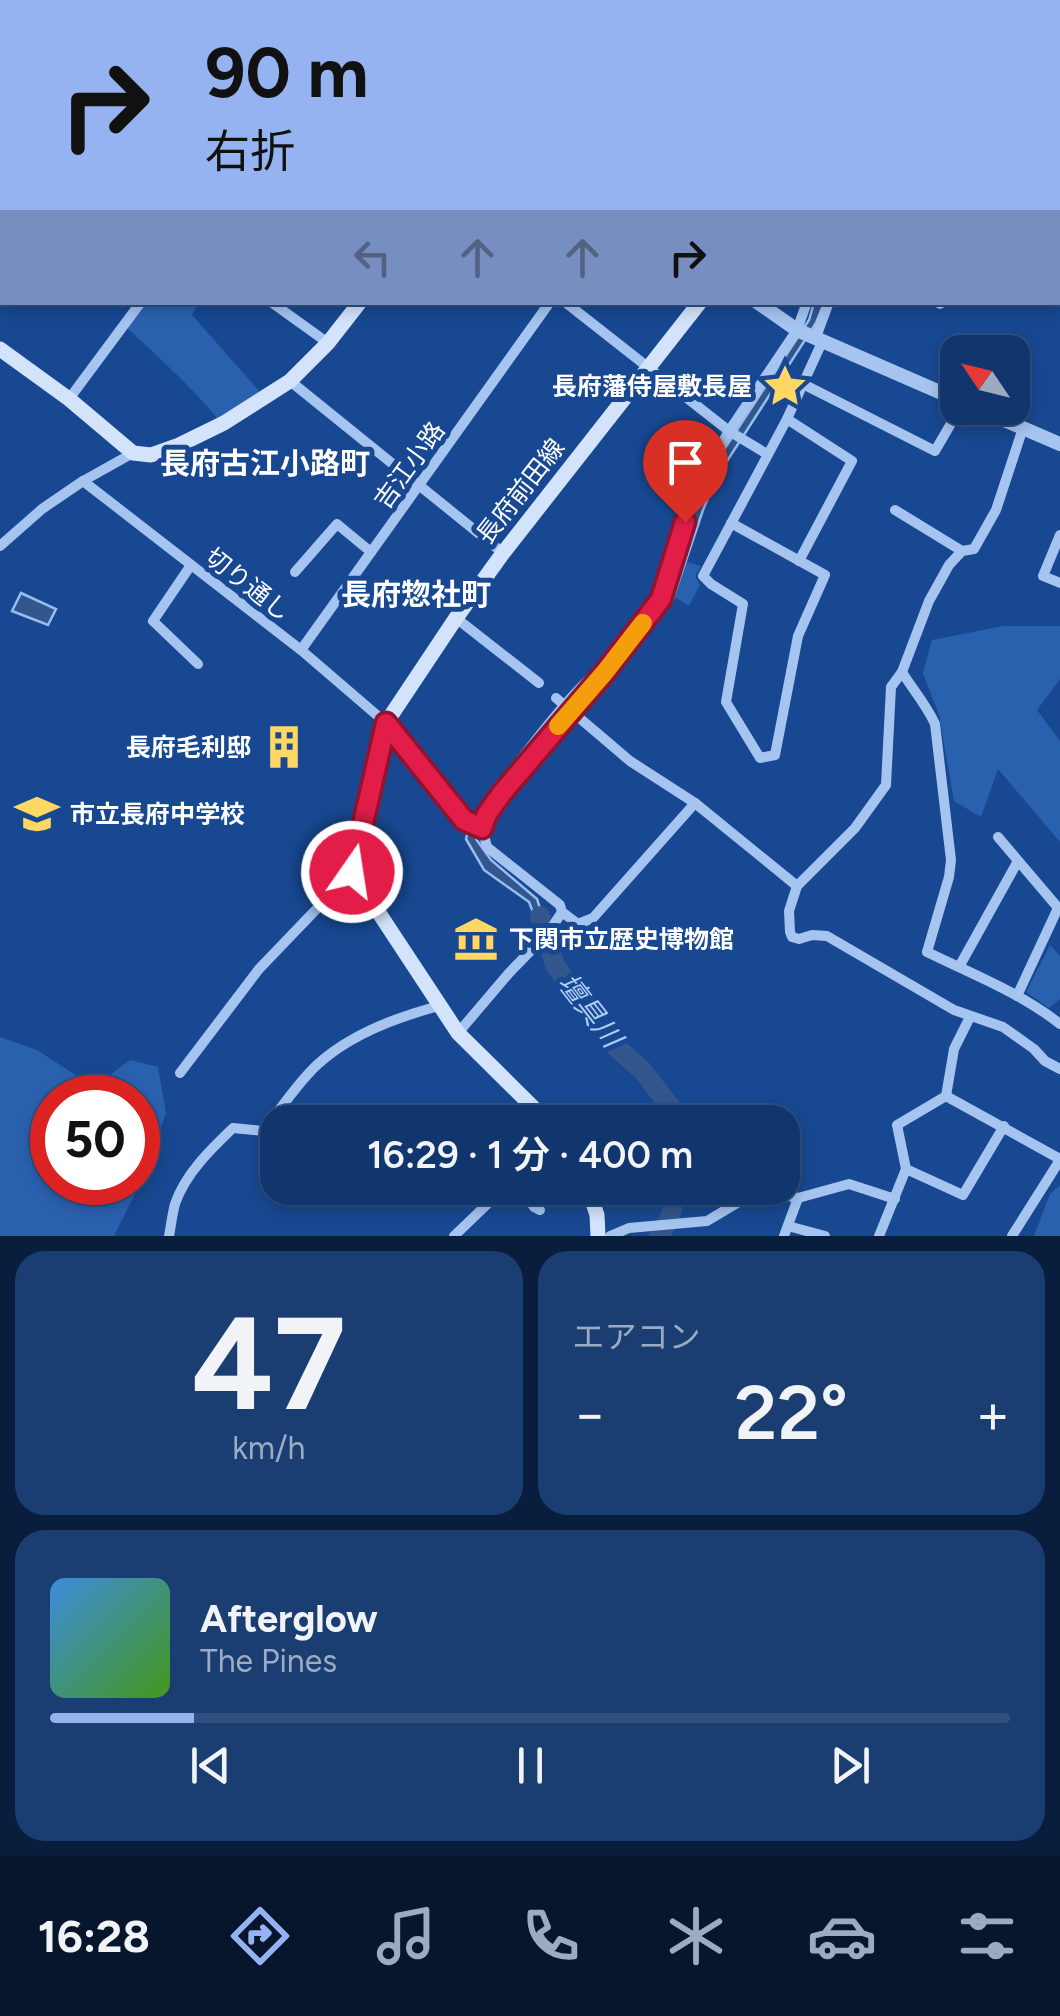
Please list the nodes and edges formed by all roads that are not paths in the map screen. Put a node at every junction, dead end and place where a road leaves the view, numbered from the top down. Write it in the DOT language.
graph roads {
  1 [pos="139,305"];
  2 [pos="275,305"];
  3 [pos="358,305"];
  4 [pos="548,305"];
  5 [pos="569,305"];
  6 [pos="698,305"];
  7 [pos="762,305"];
  8 [pos="807,305"];
  9 [pos="827,305"];
  10 [pos="809,334"];
  11 [pos="328,343"];
  12 [pos="0,349"];
  13 [pos="649,367"];
  14 [pos="290,381"];
  15 [pos="803,384"];
  16 [pos="940,392"];
  17 [pos="68,399"];
  18 [pos="786,419"];
  19 [pos="951,425"];
  20 [pos="1016,425"];
  21 [pos="1023,428"];
  22 [pos="735,434"];
  23 [pos="1060,444"];
  24 [pos="132,453"];
  25 [pos="767,454"];
  26 [pos="82,481"];
  27 [pos="420,484"];
  28 [pos="895,510"];
  29 [pos="731,524"];
  30 [pos="1060,536"];
  31 [pos="0,546"];
  32 [pos="371,552"];
  33 [pos="962,552"];
  34 [pos="503,553"];
  35 [pos="799,560"];
  36 [pos="191,565"];
  37 [pos="295,572"];
  38 [pos="1060,583"];
  39 [pos="456,618"];
  40 [pos="301,650"];
  41 [pos="198,664"];
  42 [pos="902,672"];
  43 [pos="539,682"];
  44 [pos="564,705"];
  45 [pos="386,723"];
  46 [pos="696,803"];
  47 [pos="482,828"];
  48 [pos="998,836"];
  49 [pos="1018,860"];
  50 [pos="352,872"];
  51 [pos="797,886"];
  52 [pos="1059,909"];
  53 [pos="562,912"];
  54 [pos="958,967"];
  55 [pos="1017,996"];
  56 [pos="439,1006"];
  57 [pos="970,1017"];
  58 [pos="1060,1024"];
  59 [pos="458,1034"];
  60 [pos="1060,1070"];
  61 [pos="180,1073"];
  62 [pos="946,1096"];
  63 [pos="531,1105"];
  64 [pos="1004,1126"];
  65 [pos="1060,1160"];
  66 [pos="906,1169"];
  67 [pos="800,1197"];
  68 [pos="895,1199"];
  69 [pos="486,1205"];
  70 [pos="532,1205"];
  71 [pos="594,1205"];
  72 [pos="734,1205"];
  73 [pos="795,1205"];
  74 [pos="540,1210"];
  75 [pos="786,1231"];
  76 [pos="169,1236"];
  77 [pos="454,1236"];
  78 [pos="598,1236"];
  79 [pos="610,1236"];
  80 [pos="825,1236"];
  81 [pos="879,1236"];
  82 [pos="1012,1236"];
  1 -- 17 [label="street"];
  2 -- 11 [label="street"];
  3 -- 11 [label="main road"];
  4 -- 27 [label="street, 吉江小路"];
  5 -- 13 [label="street"];
  6 -- 13 [label="main road, 長府前田線"];
  7 -- 10 [label="street"];
  8 -- 10 [label="street"];
  9 -- 10 [label="street"];
  10 -- 15 [label="street"];
  10 -- 16 [label="street"];
  10 -- 22 [label="street"];
  11 -- 14 [label="main road"];
  12 -- 17 [label="main road"];
  13 -- 22 [label="street"];
  13 -- 34 [label="main road, 長府前田線"];
  14 -- 24 [label="main road"];
  14 -- 27 [label="street"];
  15 -- 18 [label="street"];
  15 -- 19 [label="street"];
  17 -- 24 [label="main road"];
  18 -- 25 [label="street"];
  18 -- 35 [label="street"];
  20 -- 21 [label="street"];
  21 -- 23 [label="street"];
  21 -- 33 [label="street"];
  22 -- 25 [label="street"];
  22 -- 44 [label="street"];
  24 -- 26 [label="street"];
  25 -- 29 [label="street"];
  26 -- 31 [label="street"];
  26 -- 36 [label="street, 切り通し"];
  27 -- 32 [label="street, 吉江小路"];
  27 -- 34 [label="street"];
  28 -- 33 [label="street"];
  29 -- 35 [label="street"];
  29 -- 35 [label="street"];
  30 -- 38 [label="street"];
  32 -- 37 [label="street"];
  32 -- 40 [label="street, 吉江小路"];
  33 -- 42 [label="street"];
  34 -- 39 [label="main road, 長府前田線"];
  36 -- 40 [label="street, 切り通し"];
  36 -- 41 [label="street"];
  39 -- 43 [label="street"];
  39 -- 45 [label="main road, 長府前田線"];
  40 -- 45 [label="street, 切り通し"];
  42 -- 51 [label="street"];
  42 -- 54 [label="street"];
  44 -- 46 [label="street"];
  44 -- 47 [label="street"];
  45 -- 47 [label="street, 切り通し"];
  45 -- 50 [label="main road, 長府前田線"];
  46 -- 51 [label="street"];
  46 -- 53 [label="street"];
  47 -- 53 [label="street, 切り通し"];
  48 -- 49 [label="street"];
  49 -- 52 [label="street"];
  49 -- 54 [label="street"];
  50 -- 56 [label="main road"];
  50 -- 61 [label="street"];
  51 -- 57 [label="street"];
  52 -- 55 [label="street"];
  53 -- 59 [label="street"];
  54 -- 55 [label="street"];
  55 -- 58 [label="street"];
  56 -- 59 [label="main road"];
  56 -- 76 [label="street"];
  57 -- 60 [label="street"];
  57 -- 62 [label="street"];
  59 -- 63 [label="main road"];
  62 -- 64 [label="street"];
  62 -- 66 [label="street"];
  64 -- 65 [label="street"];
  64 -- 66 [label="street"];
  65 -- 82 [label="street"];
  66 -- 68 [label="street"];
  67 -- 68 [label="street"];
  68 -- 81 [label="street"];
  69 -- 77 [label="street"];
  70 -- 74 [label="street"];
  71 -- 78 [label="main road"];
  72 -- 79 [label="street"];
  73 -- 75 [label="street"];
  75 -- 80 [label="street"];
}
